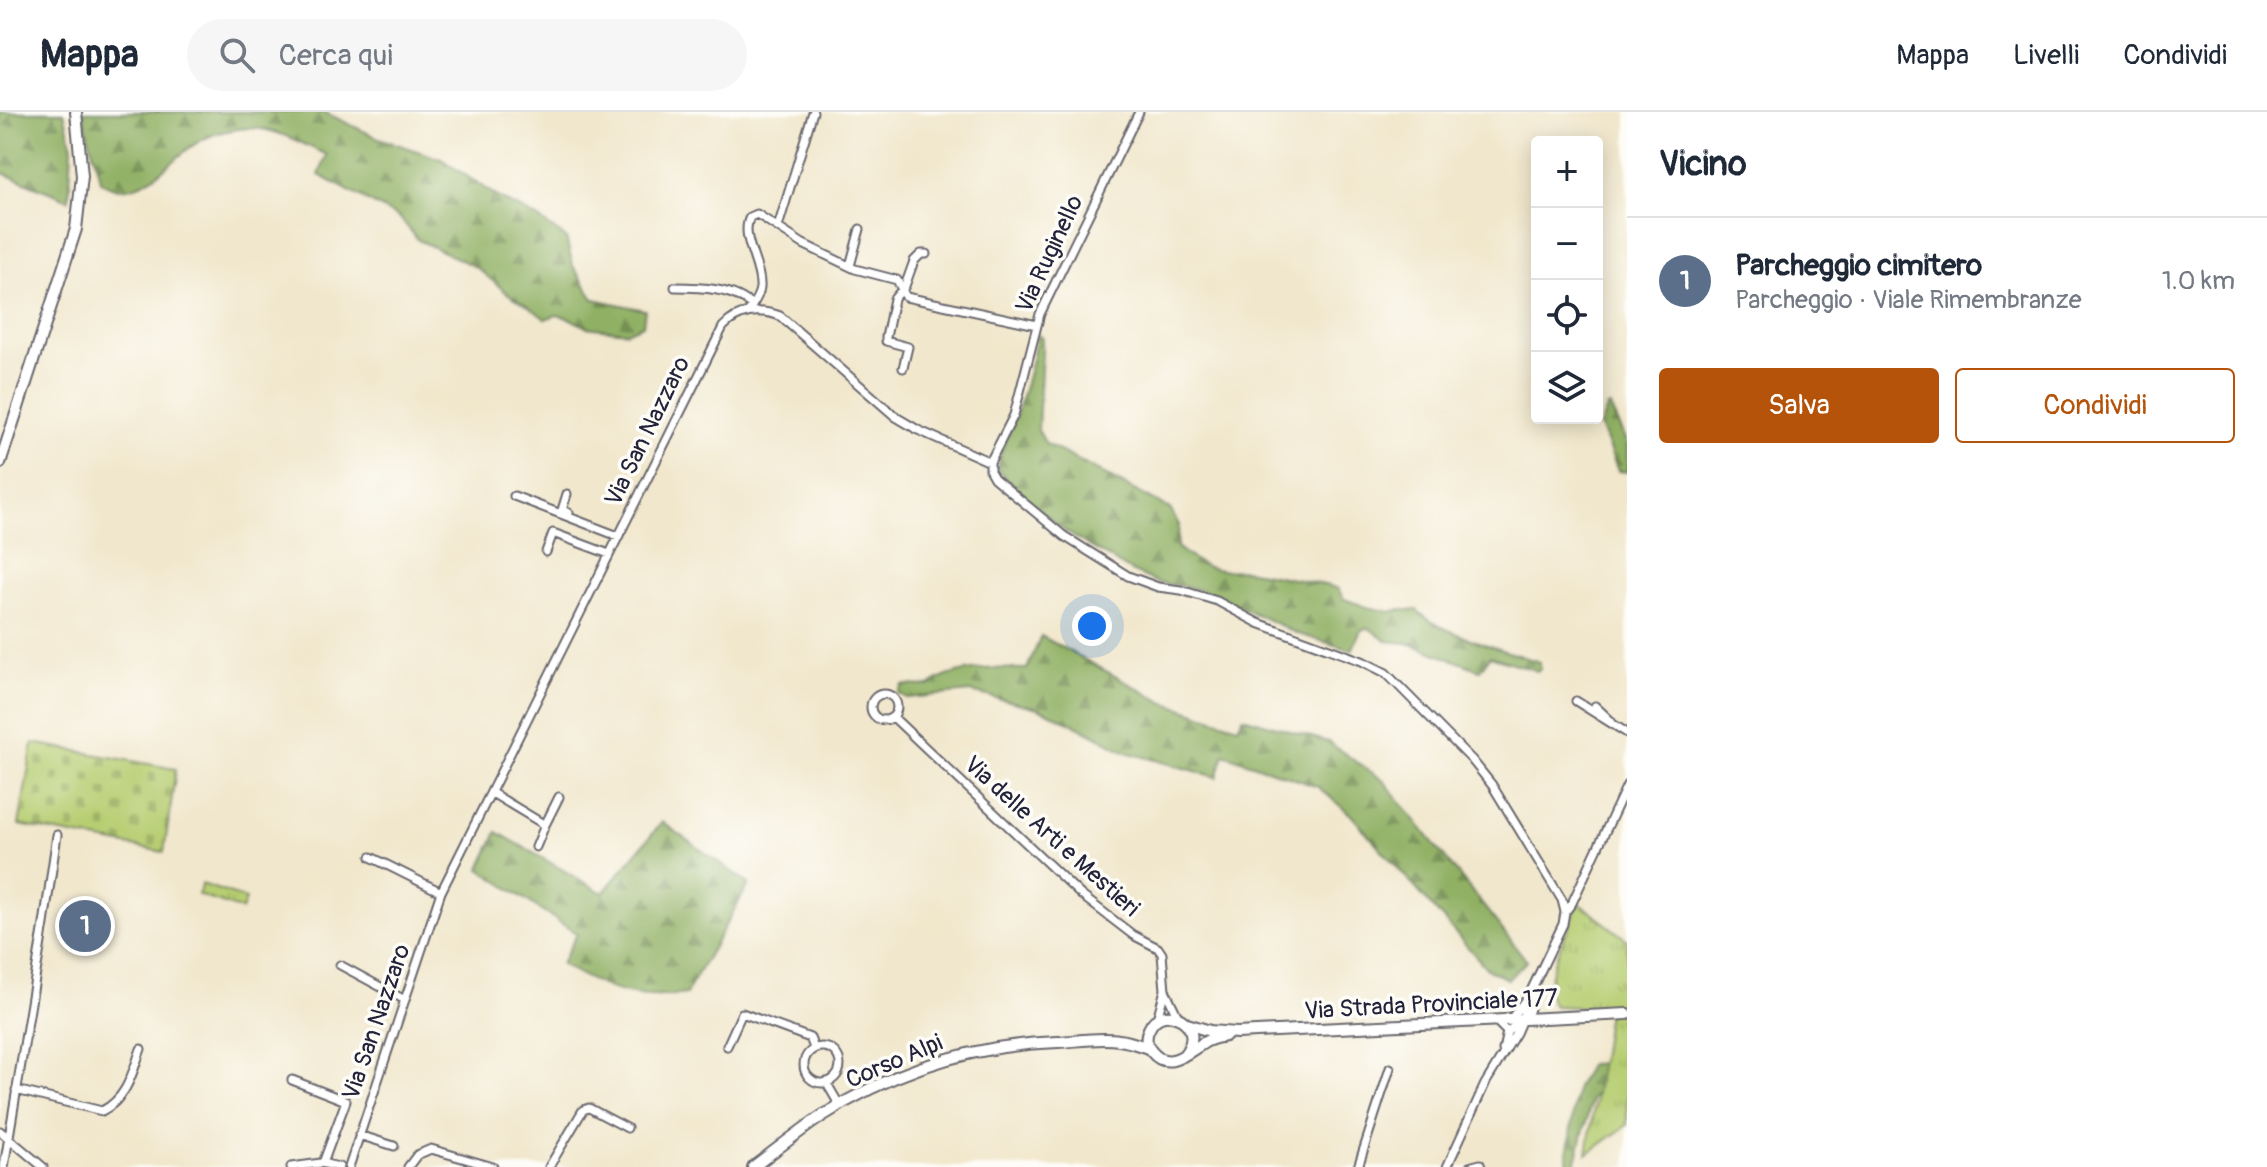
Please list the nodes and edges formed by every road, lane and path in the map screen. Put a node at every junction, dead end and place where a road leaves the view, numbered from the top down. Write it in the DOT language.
graph roads {
  1 [pos="76,112"];
  2 [pos="813,112"];
  3 [pos="1139,112"];
  4 [pos="778,227"];
  5 [pos="860,229"];
  6 [pos="926,254"];
  7 [pos="852,268"];
  8 [pos="675,287"];
  9 [pos="902,290"];
  10 [pos="750,309"];
  11 [pos="1037,325"];
  12 [pos="903,368"];
  13 [pos="990,462"];
  14 [pos="0,463"];
  15 [pos="567,494"];
  16 [pos="514,496"];
  17 [pos="619,534"];
  18 [pos="546,552"];
  19 [pos="609,554"];
  20 [pos="1576,701"];
  21 [pos="1595,706"];
  22 [pos="893,717"];
  23 [pos="1612,724"];
  24 [pos="1627,733"];
  25 [pos="1627,785"];
  26 [pos="492,793"];
  27 [pos="559,797"];
  28 [pos="545,825"];
  29 [pos="57,835"];
  30 [pos="536,847"];
  31 [pos="371,857"];
  32 [pos="441,892"];
  33 [pos="1565,912"];
  34 [pos="340,965"];
  35 [pos="1165,990"];
  36 [pos="1531,996"];
  37 [pos="405,1000"];
  38 [pos="1627,1014"];
  39 [pos="1551,1018"];
  40 [pos="1157,1019"];
  41 [pos="1522,1019"];
  42 [pos="1182,1020"];
  43 [pos="1496,1021"];
  44 [pos="1148,1029"];
  45 [pos="1507,1032"];
  46 [pos="1237,1033"];
  47 [pos="1516,1033"];
  48 [pos="1118,1040"];
  49 [pos="727,1046"];
  50 [pos="814,1048"];
  51 [pos="1148,1048"];
  52 [pos="141,1049"];
  53 [pos="1183,1056"];
  54 [pos="1502,1057"];
  55 [pos="1390,1068"];
  56 [pos="292,1080"];
  57 [pos="826,1082"];
  58 [pos="16,1090"];
  59 [pos="840,1106"];
  60 [pos="627,1128"];
  61 [pos="0,1131"];
  62 [pos="359,1135"];
  63 [pos="9,1138"];
  64 [pos="394,1146"];
  65 [pos="323,1163"];
  66 [pos="311,1166"];
  67 [pos="4,1167"];
  68 [pos="43,1167"];
  69 [pos="291,1167"];
  70 [pos="339,1167"];
  71 [pos="349,1167"];
  72 [pos="408,1167"];
  73 [pos="493,1167"];
  74 [pos="549,1167"];
  75 [pos="753,1167"];
  76 [pos="1358,1167"];
  77 [pos="1447,1167"];
  78 [pos="1469,1167"];
  79 [pos="1481,1167"];
  1 -- 14 [label="main road"];
  2 -- 4 [label="street"];
  3 -- 11 [label="street, Via Ruginello"];
  4 -- 7 [label="street"];
  4 -- 10 [label="street"];
  5 -- 7 [label="street"];
  6 -- 9 [label="street"];
  7 -- 9 [label="street"];
  8 -- 10 [label="street"];
  9 -- 11 [label="street"];
  9 -- 12 [label="street"];
  10 -- 13 [label="street"];
  10 -- 17 [label="street, Via San Nazzaro"];
  11 -- 13 [label="street, Via Ruginello"];
  13 -- 33 [label="street"];
  15 -- 17 [label="street"];
  16 -- 17 [label="street"];
  17 -- 19 [label="street, Via San Nazzaro"];
  18 -- 19 [label="street"];
  19 -- 26 [label="street, Via San Nazzaro"];
  20 -- 23 [label="street"];
  21 -- 23 [label="street"];
  22 -- 35 [label="street, Via delle Arti e Mestieri"];
  23 -- 24 [label="street"];
  25 -- 33 [label="street"];
  26 -- 28 [label="street"];
  26 -- 32 [label="street, Via San Nazzaro"];
  27 -- 28 [label="street"];
  28 -- 30 [label="street"];
  29 -- 58 [label="street"];
  31 -- 32 [label="street"];
  32 -- 37 [label="street, Via San Nazzaro"];
  33 -- 36 [label="street"];
  34 -- 37 [label="street"];
  35 -- 40 [label="street, Via delle Arti e Mestieri"];
  35 -- 42 [label="street, Via delle Arti e Mestieri"];
  36 -- 39 [label="street"];
  36 -- 41 [label="street"];
  36 -- 43 [label="street"];
  37 -- 62 [label="street, Via San Nazzaro"];
  38 -- 39 [label="main road, Via Strada Provinciale 177"];
  39 -- 41 [label="main road, Via Strada Provinciale 177"];
  39 -- 47 [label="street"];
  40 -- 42 [label="main road, Via Strada Provinciale 177"];
  40 -- 44 [label="main road"];
  41 -- 43 [label="main road, Via Strada Provinciale 177"];
  41 -- 45 [label="street"];
  41 -- 47 [label="street"];
  42 -- 46 [label="main road, Via Strada Provinciale 177"];
  42 -- 53 [label="main road"];
  43 -- 45 [label="street"];
  43 -- 46 [label="main road, Via Strada Provinciale 177"];
  44 -- 48 [label="main road, Corso Alpi"];
  44 -- 51 [label="main road"];
  45 -- 54 [label="street"];
  46 -- 53 [label="main road, Via Strada Provinciale 177"];
  47 -- 54 [label="street"];
  48 -- 51 [label="main road, Corso Alpi"];
  48 -- 59 [label="main road, Corso Alpi"];
  49 -- 50 [label="street"];
  50 -- 57 [label="street"];
  50 -- 57 [label="street"];
  51 -- 53 [label="main road"];
  52 -- 58 [label="street"];
  54 -- 77 [label="street"];
  55 -- 76 [label="street"];
  56 -- 65 [label="street"];
  57 -- 59 [label="street"];
  58 -- 63 [label="street"];
  59 -- 75 [label="main road, Corso Alpi"];
  60 -- 74 [label="street"];
  61 -- 63 [label="street"];
  62 -- 64 [label="street"];
  62 -- 71 [label="street, Via San Nazzaro"];
  63 -- 67 [label="street"];
  63 -- 68 [label="street"];
  65 -- 66 [label="street"];
  65 -- 70 [label="street"];
  66 -- 69 [label="street"];
  72 -- 73 [label="street"];
  78 -- 79 [label="street"];
}
